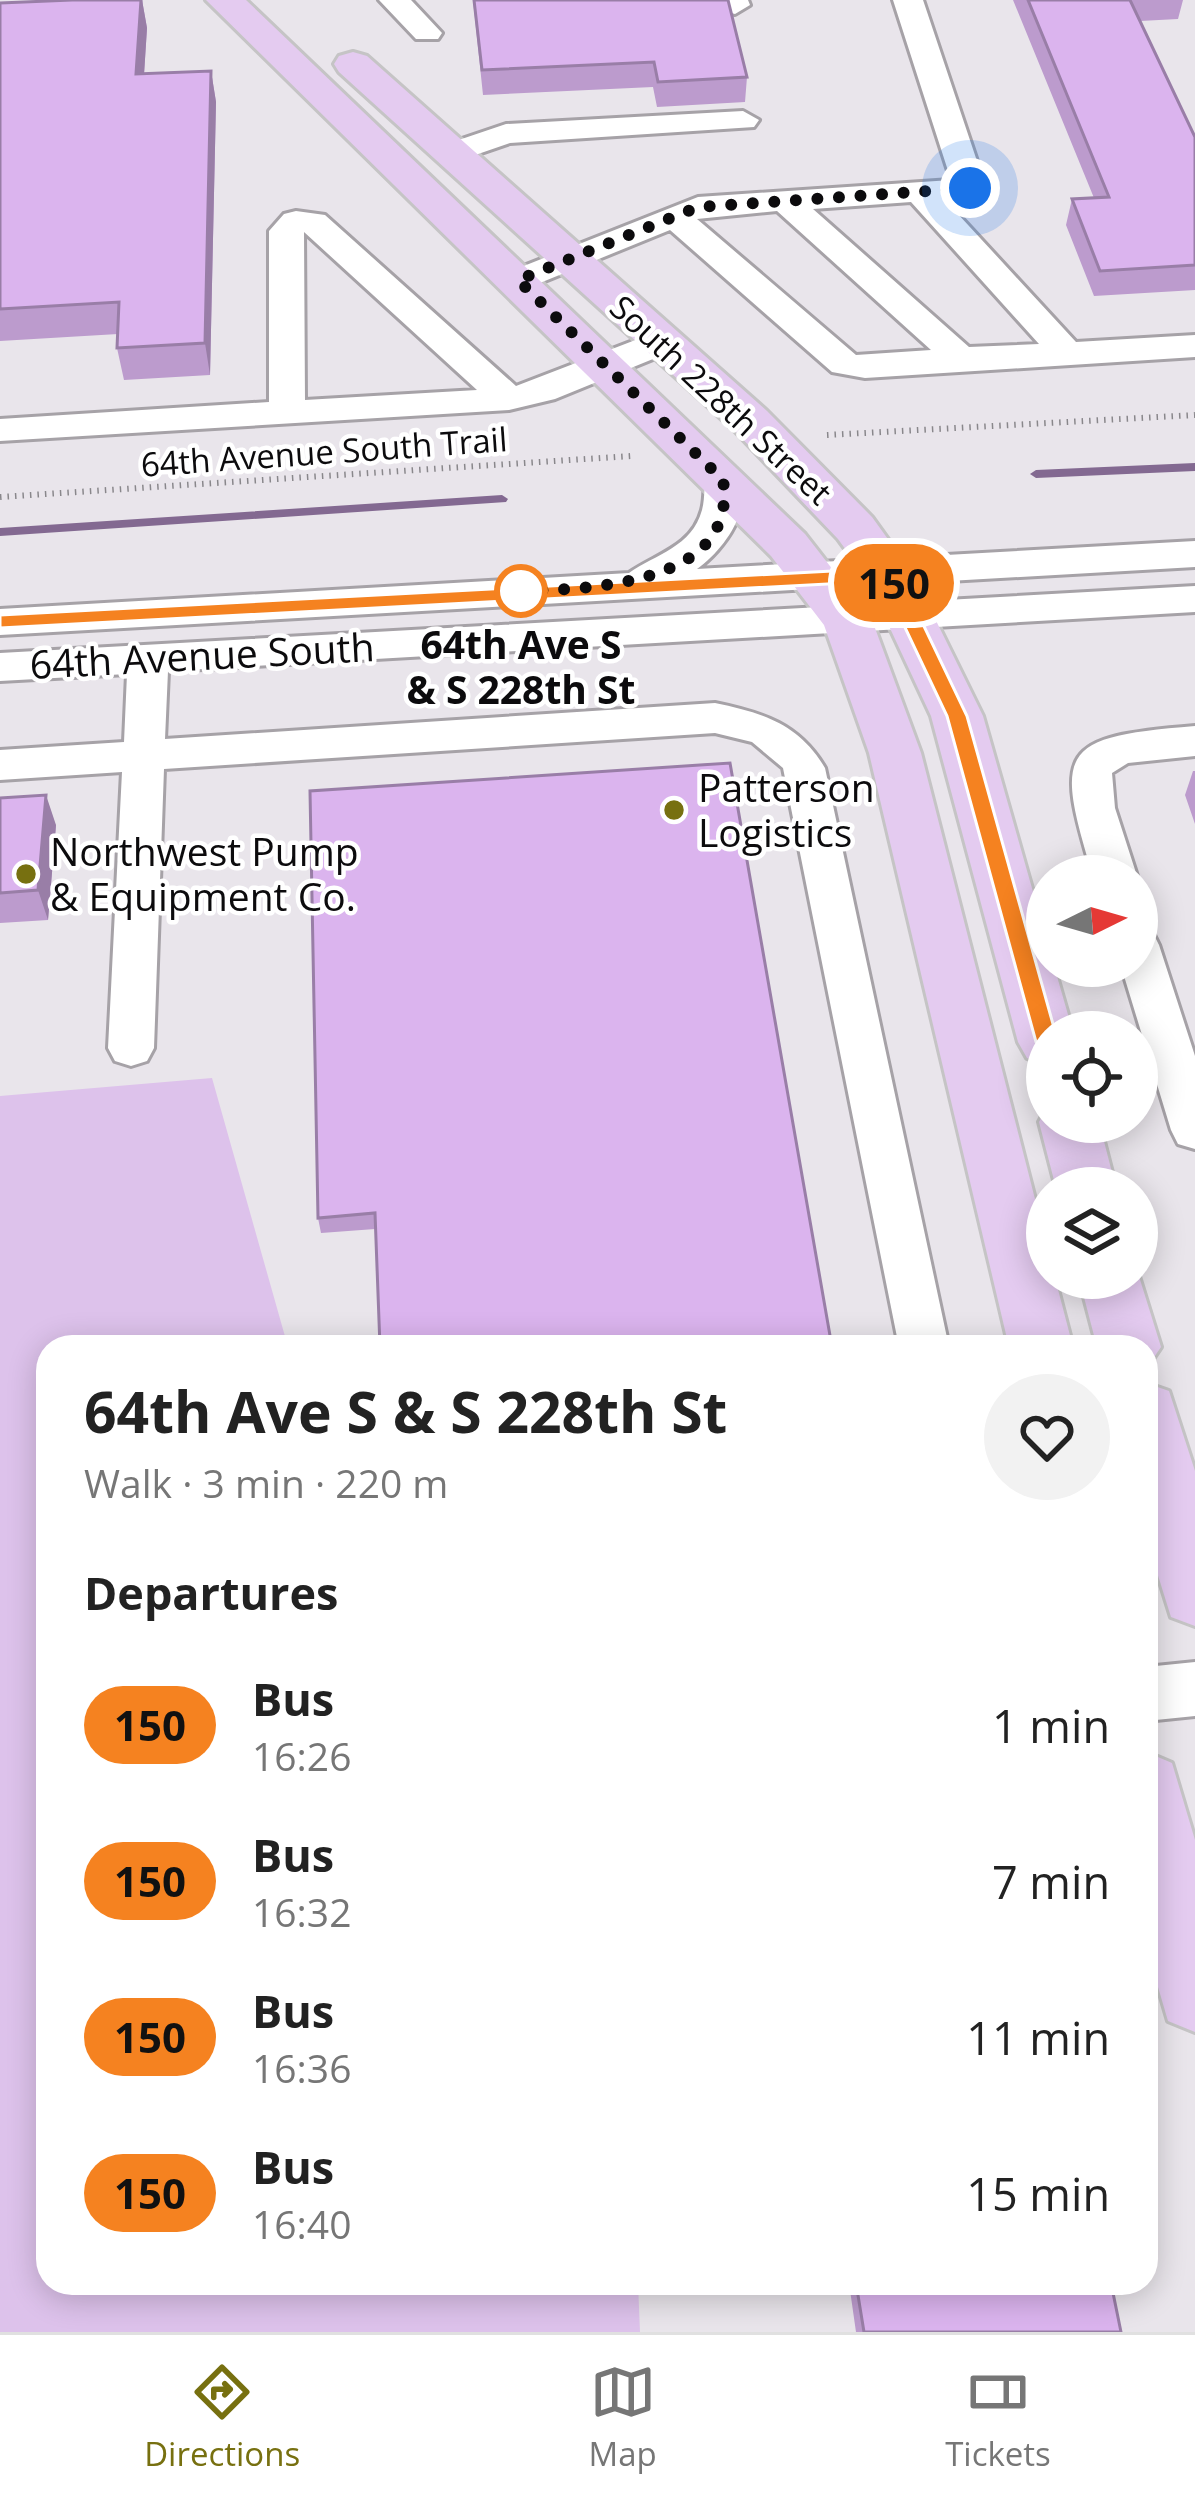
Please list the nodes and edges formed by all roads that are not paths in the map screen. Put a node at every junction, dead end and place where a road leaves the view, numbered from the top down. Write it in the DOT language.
graph roads {
  1 [pos="225,0"];
  2 [pos="394,0"];
  3 [pos="908,0"];
  4 [pos="304,20"];
  5 [pos="427,33"];
  6 [pos="743,120"];
  7 [pos="452,153"];
  8 [pos="920,192"];
  9 [pos="785,201"];
  10 [pos="675,217"];
  11 [pos="569,258"];
  12 [pos="518,280"];
  13 [pos="663,342"];
  14 [pos="1195,346"];
  15 [pos="1067,353"];
  16 [pos="962,358"];
  17 [pos="608,366"];
  18 [pos="509,399"];
  19 [pos="287,412"];
  20 [pos="0,430"];
  21 [pos="723,480"];
  22 [pos="1195,554"];
  23 [pos="623,585"];
  24 [pos="901,595"];
  25 [pos="831,599"];
  26 [pos="1195,599"];
  27 [pos="0,622"];
  28 [pos="148,659"];
  29 [pos="0,667"];
  30 [pos="1195,741"];
  31 [pos="144,756"];
  32 [pos="0,765"];
  33 [pos="1109,855"];
  34 [pos="1150,987"];
  35 [pos="1039,1011"];
  36 [pos="131,1048"];
  37 [pos="1195,1130"];
  38 [pos="1116,1299"];
  39 [pos="922,1335"];
  40 [pos="1038,1335"];
  41 [pos="1126,1335"];
  42 [pos="1158,1457"];
  43 [pos="1195,1594"];
  44 [pos="1195,1689"];
  45 [pos="1158,1693"];
  46 [pos="1158,1838"];
  47 [pos="1195,1994"];
  1 -- 12 [label="main road, South 228th Street"];
  2 -- 5 [label="street"];
  3 -- 8 [label="street"];
  4 -- 7 [label="main road, South 228th Street"];
  6 -- 7 [label="street"];
  7 -- 11 [label="main road, South 228th Street"];
  8 -- 9 [label="street"];
  8 -- 15 [label="street"];
  9 -- 10 [label="street"];
  9 -- 16 [label="street"];
  10 -- 11 [label="street"];
  10 -- 16 [label="street"];
  11 -- 12 [label="street"];
  11 -- 13 [label="main road, South 228th Street"];
  12 -- 17 [label="main road, South 228th Street"];
  13 -- 17 [label="street"];
  13 -- 24 [label="main road, South 228th Street"];
  14 -- 15 [label="street"];
  15 -- 16 [label="street"];
  17 -- 18 [label="street"];
  17 -- 21 [label="main road, South 228th Street"];
  18 -- 19 [label="street"];
  18 -- 19 [label="street"];
  19 -- 20 [label="street"];
  21 -- 23 [label="street"];
  21 -- 25 [label="main road, South 228th Street"];
  22 -- 24 [label="street, 64th Avenue South"];
  23 -- 25 [label="street, 64th Avenue South"];
  23 -- 27 [label="street, 64th Avenue South"];
  24 -- 25 [label="street, 64th Avenue South"];
  24 -- 26 [label="street, 64th Avenue South"];
  24 -- 35 [label="main road, South 228th Street"];
  25 -- 28 [label="street, 64th Avenue South"];
  25 -- 40 [label="main road, South 228th Street"];
  28 -- 29 [label="street, 64th Avenue South"];
  28 -- 31 [label="street"];
  30 -- 33 [label="street"];
  31 -- 32 [label="street"];
  31 -- 36 [label="street"];
  31 -- 39 [label="street"];
  34 -- 37 [label="street"];
  38 -- 41 [label="main road"];
  42 -- 43 [label="main road"];
  44 -- 45 [label="street"];
  46 -- 47 [label="main road"];
}
